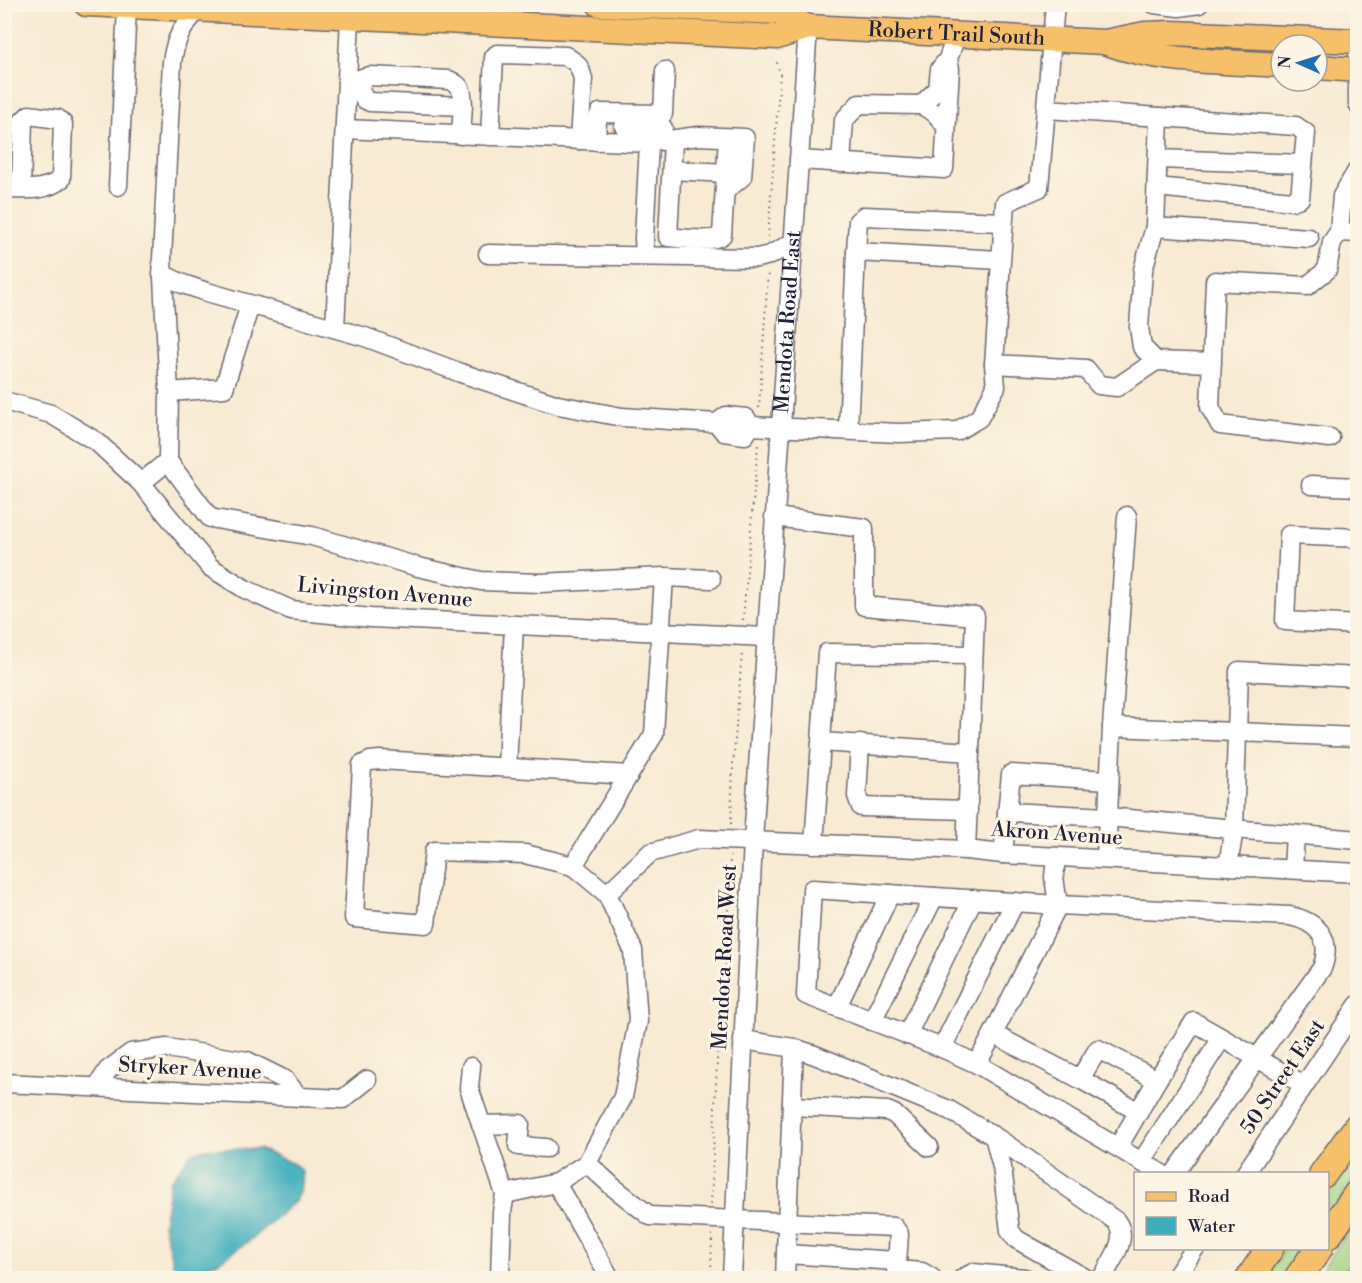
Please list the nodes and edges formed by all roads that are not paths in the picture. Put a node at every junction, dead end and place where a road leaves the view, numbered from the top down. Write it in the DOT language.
graph roads {
  1 [pos="86,4"];
  2 [pos="598,4"];
  3 [pos="1055,4"];
  4 [pos="1154,4"];
  5 [pos="1199,4"];
  6 [pos="660,6"];
  7 [pos="127,7"];
  8 [pos="283,9"];
  9 [pos="198,10"];
  10 [pos="354,11"];
  11 [pos="808,16"];
  12 [pos="956,36"];
  13 [pos="1053,39"];
  14 [pos="1358,41"];
  15 [pos="1105,42"];
  16 [pos="948,59"];
  17 [pos="1269,64"];
  18 [pos="1357,66"];
  19 [pos="1329,67"];
  20 [pos="665,71"];
  21 [pos="384,102"];
  22 [pos="1358,104"];
  23 [pos="921,105"];
  24 [pos="463,106"];
  25 [pos="1047,109"];
  26 [pos="1159,117"];
  27 [pos="946,126"];
  28 [pos="345,129"];
  29 [pos="382,131"];
  30 [pos="601,131"];
  31 [pos="662,133"];
  32 [pos="461,135"];
  33 [pos="490,136"];
  34 [pos="1158,159"];
  35 [pos="798,160"];
  36 [pos="841,163"];
  37 [pos="1303,164"];
  38 [pos="1358,169"];
  39 [pos="672,170"];
  40 [pos="725,182"];
  41 [pos="118,186"];
  42 [pos="1157,187"];
  43 [pos="1350,196"];
  44 [pos="1002,222"];
  45 [pos="1155,227"];
  46 [pos="1358,233"];
  47 [pos="1335,237"];
  48 [pos="1309,238"];
  49 [pos="794,243"];
  50 [pos="856,252"];
  51 [pos="488,254"];
  52 [pos="645,255"];
  53 [pos="1000,260"];
  54 [pos="162,274"];
  55 [pos="250,304"];
  56 [pos="335,328"];
  57 [pos="1156,362"];
  58 [pos="1212,363"];
  59 [pos="994,364"];
  60 [pos="169,392"];
  61 [pos="4,401"];
  62 [pos="780,426"];
  63 [pos="848,430"];
  64 [pos="1330,438"];
  65 [pos="168,461"];
  66 [pos="141,483"];
  67 [pos="1311,485"];
  68 [pos="1358,488"];
  69 [pos="1127,516"];
  70 [pos="774,517"];
  71 [pos="1358,538"];
  72 [pos="663,577"];
  73 [pos="711,579"];
  74 [pos="514,625"];
  75 [pos="1358,625"];
  76 [pos="661,632"];
  77 [pos="766,637"];
  78 [pos="973,655"];
  79 [pos="1358,677"];
  80 [pos="1112,727"];
  81 [pos="1236,732"];
  82 [pos="1358,737"];
  83 [pos="821,742"];
  84 [pos="860,744"];
  85 [pos="970,752"];
  86 [pos="507,767"];
  87 [pos="629,775"];
  88 [pos="1109,780"];
  89 [pos="968,810"];
  90 [pos="1007,812"];
  91 [pos="1108,818"];
  92 [pos="1234,829"];
  93 [pos="1295,835"];
  94 [pos="1358,840"];
  95 [pos="753,841"];
  96 [pos="814,844"];
  97 [pos="966,850"];
  98 [pos="1003,854"];
  99 [pos="1056,857"];
  100 [pos="1106,859"];
  101 [pos="573,866"];
  102 [pos="1228,866"];
  103 [pos="1293,869"];
  104 [pos="1358,873"];
  105 [pos="607,894"];
  106 [pos="891,894"];
  107 [pos="934,897"];
  108 [pos="973,899"];
  109 [pos="1015,902"];
  110 [pos="1058,905"];
  111 [pos="1358,1005"];
  112 [pos="837,1007"];
  113 [pos="872,1021"];
  114 [pos="993,1034"];
  115 [pos="907,1035"];
  116 [pos="1222,1038"];
  117 [pos="743,1040"];
  118 [pos="794,1048"];
  119 [pos="942,1048"];
  120 [pos="1258,1058"];
  121 [pos="976,1064"];
  122 [pos="471,1067"];
  123 [pos="1080,1079"];
  124 [pos="367,1080"];
  125 [pos="1157,1080"];
  126 [pos="4,1083"];
  127 [pos="1304,1085"];
  128 [pos="97,1087"];
  129 [pos="299,1096"];
  130 [pos="792,1106"];
  131 [pos="1138,1112"];
  132 [pos="481,1125"];
  133 [pos="1358,1126"];
  134 [pos="994,1136"];
  135 [pos="929,1147"];
  136 [pos="1118,1147"];
  137 [pos="546,1148"];
  138 [pos="1142,1161"];
  139 [pos="587,1162"];
  140 [pos="1160,1172"];
  141 [pos="1175,1172"];
  142 [pos="1246,1172"];
  143 [pos="1324,1172"];
  144 [pos="556,1183"];
  145 [pos="1358,1192"];
  146 [pos="505,1194"];
  147 [pos="736,1220"];
  148 [pos="788,1222"];
  149 [pos="1329,1234"];
  150 [pos="1194,1250"];
  151 [pos="1269,1250"];
  152 [pos="1317,1250"];
  153 [pos="786,1254"];
  154 [pos="896,1270"];
  155 [pos="500,1278"];
  156 [pos="610,1278"];
  157 [pos="732,1278"];
  158 [pos="785,1278"];
  159 [pos="932,1278"];
  160 [pos="963,1278"];
  161 [pos="1024,1278"];
  162 [pos="1085,1278"];
  163 [pos="1102,1278"];
  164 [pos="1175,1278"];
  165 [pos="1250,1278"];
  166 [pos="1298,1278"];
  1 -- 7 [label="main road"];
  2 -- 6 [label="main road"];
  3 -- 13 [label="street"];
  4 -- 5 [label="street"];
  6 -- 11 [label="main road"];
  7 -- 9 [label="main road"];
  7 -- 41 [label="street"];
  8 -- 9 [label="main road"];
  8 -- 10 [label="main road"];
  9 -- 54 [label="street"];
  10 -- 11 [label="main road"];
  10 -- 28 [label="street"];
  11 -- 12 [label="main road, Robert Trail South"];
  11 -- 35 [label="street, Mendota Road East"];
  12 -- 13 [label="main road, Robert Trail South"];
  12 -- 16 [label="street"];
  13 -- 15 [label="main road, Robert Trail South"];
  13 -- 25 [label="street"];
  14 -- 15 [label="main road, Robert Trail South"];
  15 -- 17 [label="main road, Robert Trail South"];
  16 -- 23 [label="street"];
  16 -- 27 [label="street"];
  18 -- 19 [label="main road"];
  18 -- 22 [label="street"];
  20 -- 31 [label="street"];
  21 -- 24 [label="street"];
  21 -- 24 [label="street"];
  21 -- 29 [label="street"];
  23 -- 27 [label="street"];
  23 -- 36 [label="street"];
  24 -- 32 [label="street"];
  25 -- 26 [label="street"];
  25 -- 44 [label="street"];
  26 -- 34 [label="street"];
  26 -- 37 [label="street"];
  27 -- 36 [label="street"];
  28 -- 29 [label="street"];
  28 -- 56 [label="street"];
  29 -- 32 [label="street"];
  30 -- 31 [label="street"];
  30 -- 31 [label="street"];
  30 -- 31 [label="street"];
  30 -- 33 [label="street"];
  30 -- 33 [label="street"];
  31 -- 39 [label="street"];
  31 -- 40 [label="street"];
  31 -- 52 [label="street"];
  32 -- 33 [label="street"];
  34 -- 37 [label="street"];
  34 -- 42 [label="street"];
  35 -- 36 [label="street"];
  35 -- 49 [label="street, Mendota Road East"];
  37 -- 42 [label="street"];
  38 -- 43 [label="street"];
  39 -- 40 [label="street"];
  39 -- 40 [label="street"];
  42 -- 45 [label="street"];
  43 -- 47 [label="street"];
  44 -- 50 [label="street"];
  44 -- 53 [label="street"];
  45 -- 48 [label="street"];
  45 -- 57 [label="street"];
  46 -- 47 [label="street"];
  47 -- 58 [label="street"];
  49 -- 52 [label="street"];
  49 -- 62 [label="street, Mendota Road East"];
  50 -- 53 [label="street"];
  50 -- 63 [label="street"];
  51 -- 52 [label="street"];
  53 -- 59 [label="street"];
  54 -- 55 [label="street"];
  54 -- 60 [label="street"];
  55 -- 56 [label="street"];
  55 -- 60 [label="street"];
  56 -- 62 [label="street"];
  57 -- 58 [label="street"];
  57 -- 59 [label="street"];
  58 -- 64 [label="street"];
  59 -- 63 [label="street"];
  60 -- 65 [label="street"];
  61 -- 66 [label="street, Livingston Avenue"];
  62 -- 63 [label="street"];
  62 -- 70 [label="street, Mendota Road East"];
  65 -- 66 [label="street"];
  65 -- 72 [label="street"];
  66 -- 74 [label="street, Livingston Avenue"];
  67 -- 68 [label="street"];
  69 -- 80 [label="street"];
  70 -- 77 [label="street, Mendota Road East"];
  70 -- 78 [label="street"];
  71 -- 75 [label="street"];
  72 -- 73 [label="street"];
  72 -- 76 [label="street"];
  74 -- 76 [label="street, Livingston Avenue"];
  74 -- 86 [label="street"];
  76 -- 77 [label="street, Livingston Avenue"];
  76 -- 87 [label="street"];
  77 -- 95 [label="street, Mendota Road West"];
  78 -- 83 [label="street"];
  78 -- 85 [label="street"];
  79 -- 81 [label="street"];
  80 -- 81 [label="street"];
  80 -- 88 [label="street"];
  81 -- 82 [label="street"];
  81 -- 92 [label="street"];
  83 -- 84 [label="street"];
  83 -- 96 [label="street"];
  84 -- 85 [label="street"];
  84 -- 89 [label="street"];
  85 -- 89 [label="street"];
  86 -- 87 [label="street"];
  86 -- 101 [label="street"];
  87 -- 101 [label="street"];
  88 -- 90 [label="street"];
  88 -- 91 [label="street"];
  89 -- 97 [label="street"];
  90 -- 91 [label="street"];
  90 -- 98 [label="street"];
  91 -- 92 [label="street"];
  91 -- 100 [label="street"];
  92 -- 93 [label="street"];
  92 -- 102 [label="street"];
  93 -- 94 [label="street"];
  93 -- 103 [label="street"];
  95 -- 96 [label="street, Akron Avenue"];
  95 -- 105 [label="street, Akron Avenue"];
  95 -- 117 [label="street, Mendota Road West"];
  96 -- 97 [label="street, Akron Avenue"];
  97 -- 98 [label="street, Akron Avenue"];
  98 -- 99 [label="street, Akron Avenue"];
  99 -- 100 [label="street, Akron Avenue"];
  99 -- 110 [label="street"];
  100 -- 102 [label="street, Akron Avenue"];
  101 -- 105 [label="street"];
  102 -- 103 [label="street, Akron Avenue"];
  103 -- 104 [label="street, Akron Avenue"];
  105 -- 139 [label="street"];
  106 -- 107 [label="street"];
  106 -- 112 [label="street"];
  106 -- 112 [label="street"];
  107 -- 108 [label="street"];
  107 -- 113 [label="street"];
  108 -- 109 [label="street"];
  108 -- 115 [label="street"];
  109 -- 110 [label="street"];
  109 -- 119 [label="street"];
  110 -- 114 [label="street"];
  110 -- 120 [label="street"];
  111 -- 127 [label="street, 50 Street East"];
  112 -- 113 [label="street"];
  113 -- 115 [label="street"];
  114 -- 121 [label="street"];
  114 -- 123 [label="street"];
  115 -- 119 [label="street"];
  116 -- 120 [label="street"];
  116 -- 125 [label="street"];
  116 -- 138 [label="street"];
  117 -- 118 [label="street"];
  117 -- 147 [label="street, Mendota Road West"];
  118 -- 130 [label="street"];
  118 -- 134 [label="street"];
  119 -- 121 [label="street"];
  120 -- 127 [label="street"];
  120 -- 141 [label="street"];
  121 -- 136 [label="street"];
  122 -- 132 [label="street"];
  123 -- 125 [label="street"];
  123 -- 131 [label="street"];
  124 -- 129 [label="street, Stryker Avenue"];
  125 -- 131 [label="street"];
  126 -- 128 [label="street, Stryker Avenue"];
  127 -- 142 [label="street, 50 Street East"];
  128 -- 129 [label="street, Stryker Avenue"];
  128 -- 129 [label="street"];
  130 -- 135 [label="street"];
  130 -- 148 [label="street"];
  131 -- 136 [label="street"];
  132 -- 137 [label="street"];
  132 -- 146 [label="street"];
  133 -- 143 [label="highway"];
  134 -- 162 [label="street"];
  134 -- 163 [label="street"];
  136 -- 138 [label="street"];
  138 -- 140 [label="street"];
  139 -- 144 [label="street"];
  139 -- 147 [label="street"];
  144 -- 146 [label="street"];
  144 -- 156 [label="street"];
  145 -- 149 [label="highway"];
  146 -- 155 [label="street"];
  147 -- 148 [label="street"];
  147 -- 157 [label="street, Mendota Road West"];
  148 -- 153 [label="street"];
  148 -- 154 [label="street"];
  150 -- 164 [label="street"];
  151 -- 165 [label="highway"];
  152 -- 166 [label="highway"];
  153 -- 154 [label="street"];
  153 -- 158 [label="street"];
  154 -- 159 [label="street"];
  160 -- 161 [label="street"];
}
